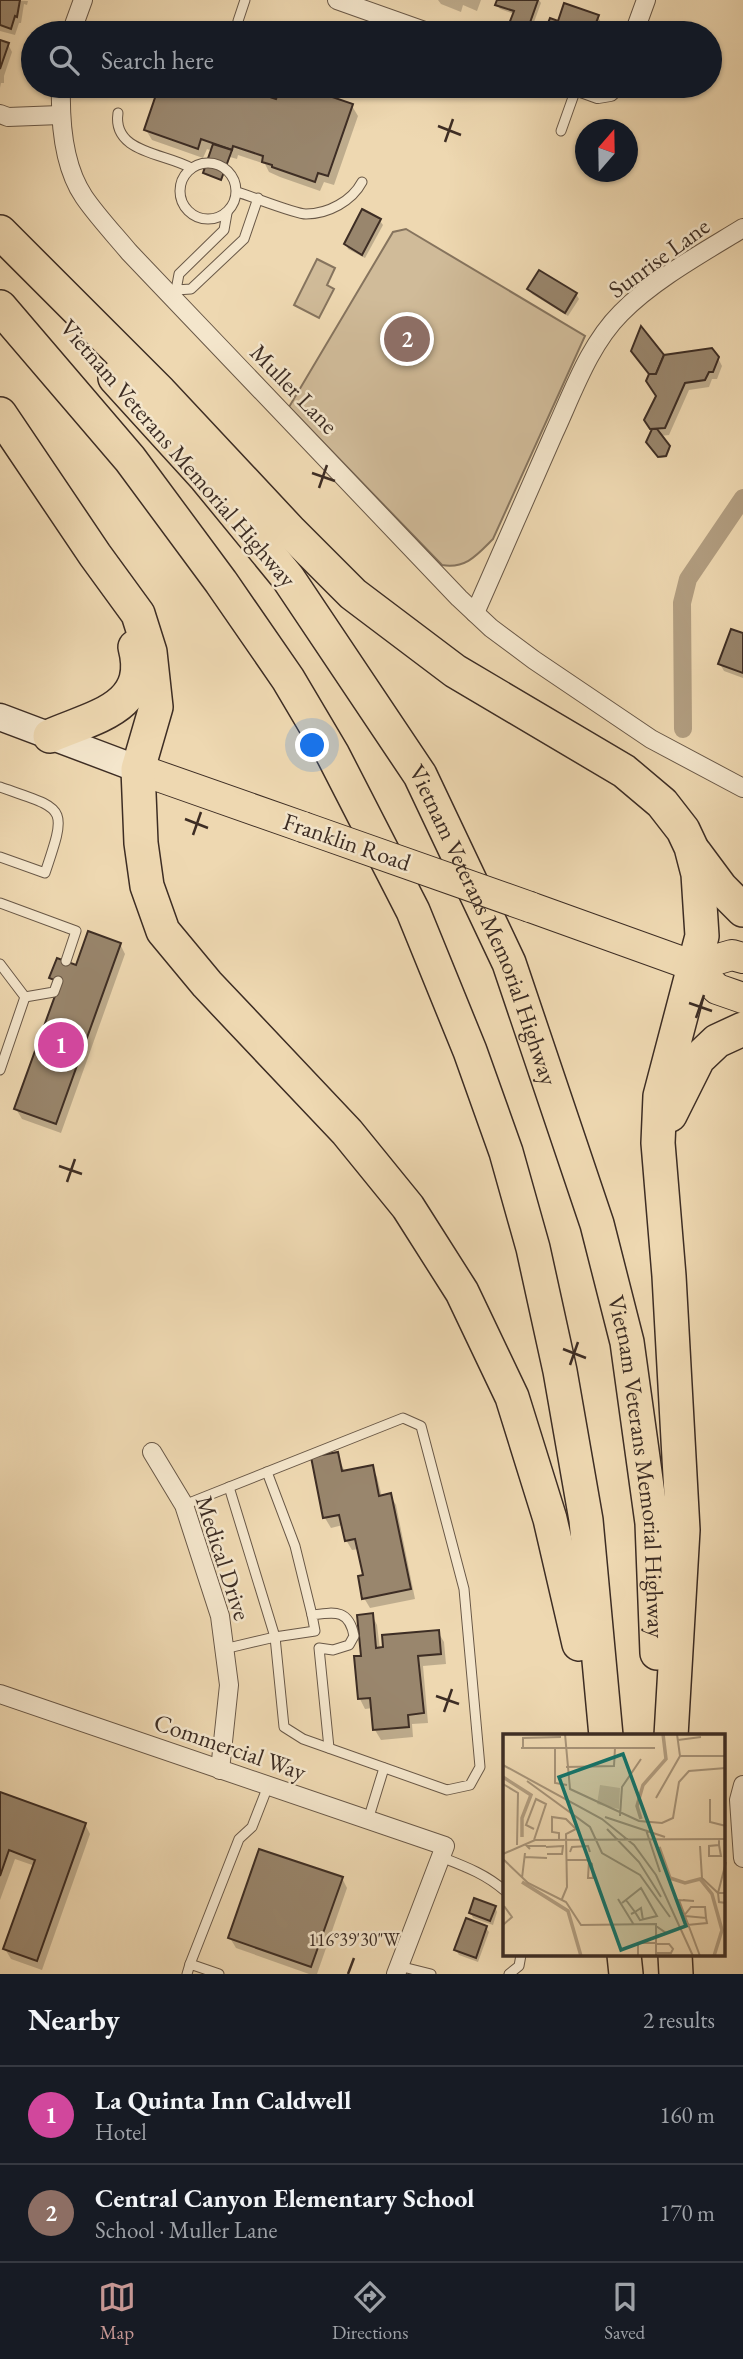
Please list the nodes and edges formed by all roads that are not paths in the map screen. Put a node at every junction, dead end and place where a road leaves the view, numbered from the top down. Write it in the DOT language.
graph roads {
  1 [pos="83,0"];
  2 [pos="245,0"];
  3 [pos="337,0"];
  4 [pos="646,0"];
  5 [pos="75,21"];
  6 [pos="238,21"];
  7 [pos="393,21"];
  8 [pos="638,21"];
  9 [pos="61,98"];
  10 [pos="572,98"];
  11 [pos="118,113"];
  12 [pos="0,114"];
  13 [pos="60,115"];
  14 [pos="561,131"];
  15 [pos="191,168"];
  16 [pos="362,181"];
  17 [pos="237,192"];
  18 [pos="258,198"];
  19 [pos="227,213"];
  20 [pos="743,228"];
  21 [pos="0,232"];
  22 [pos="0,250"];
  23 [pos="173,292"];
  24 [pos="0,307"];
  25 [pos="0,414"];
  26 [pos="95,555"];
  27 [pos="475,613"];
  28 [pos="0,717"];
  29 [pos="50,736"];
  30 [pos="138,769"];
  31 [pos="0,787"];
  32 [pos="743,788"];
  33 [pos="691,848"];
  34 [pos="0,857"];
  35 [pos="0,904"];
  36 [pos="743,910"];
  37 [pos="743,958"];
  38 [pos="66,961"];
  39 [pos="0,964"];
  40 [pos="694,966"];
  41 [pos="58,981"];
  42 [pos="25,997"];
  43 [pos="743,998"];
  44 [pos="743,1029"];
  45 [pos="0,1070"];
  46 [pos="658,1143"];
  47 [pos="152,1452"];
  48 [pos="267,1472"];
  49 [pos="229,1488"];
  50 [pos="184,1505"];
  51 [pos="312,1615"];
  52 [pos="315,1631"];
  53 [pos="275,1637"];
  54 [pos="319,1648"];
  55 [pos="225,1649"];
  56 [pos="0,1694"];
  57 [pos="596,1734"];
  58 [pos="606,1734"];
  59 [pos="661,1734"];
  60 [pos="671,1734"];
  61 [pos="329,1748"];
  62 [pos="384,1768"];
  63 [pos="220,1770"];
  64 [pos="743,1785"];
  65 [pos="268,1786"];
  66 [pos="368,1820"];
  67 [pos="443,1851"];
  68 [pos="743,1858"];
  69 [pos="503,1889"];
  70 [pos="521,1956"];
  71 [pos="624,1956"];
  72 [pos="675,1956"];
  73 [pos="190,1964"];
  74 [pos="398,1970"];
  75 [pos="187,1974"];
  76 [pos="219,1974"];
  77 [pos="431,1974"];
  78 [pos="509,1974"];
  79 [pos="626,1974"];
  80 [pos="677,1974"];
  1 -- 5 [label="street"];
  2 -- 6 [label="lane"];
  3 -- 7 [label="street"];
  4 -- 8 [label="street"];
  9 -- 13 [label="street, Muller Lane"];
  10 -- 14 [label="lane"];
  11 -- 15 [label="lane"];
  12 -- 13 [label="street"];
  13 -- 23 [label="street, Muller Lane"];
  15 -- 17 [label="lane"];
  15 -- 19 [label="lane"];
  16 -- 18 [label="lane"];
  17 -- 18 [label="lane"];
  17 -- 19 [label="lane"];
  18 -- 23 [label="lane"];
  19 -- 23 [label="lane"];
  20 -- 27 [label="street, Sunrise Lane"];
  21 -- 33 [label="highway"];
  22 -- 59 [label="highway, Vietnam Veterans Memorial Highway"];
  23 -- 27 [label="street, Muller Lane"];
  24 -- 58 [label="highway, Vietnam Veterans Memorial Highway"];
  25 -- 26 [label="highway"];
  26 -- 29 [label="highway"];
  26 -- 30 [label="highway"];
  27 -- 32 [label="street, Muller Lane"];
  28 -- 29 [label="main road, Franklin Road"];
  29 -- 30 [label="main road, Franklin Road"];
  30 -- 40 [label="main road, Franklin Road, bridge"];
  30 -- 57 [label="highway"];
  31 -- 34 [label="lane"];
  33 -- 36 [label="highway"];
  33 -- 40 [label="highway"];
  35 -- 38 [label="lane"];
  37 -- 40 [label="main road"];
  39 -- 42 [label="lane"];
  40 -- 43 [label="main road, Franklin Road"];
  40 -- 46 [label="highway"];
  41 -- 42 [label="lane"];
  42 -- 45 [label="lane"];
  44 -- 46 [label="highway"];
  46 -- 60 [label="highway"];
  47 -- 50 [label="street, Medical Drive"];
  48 -- 49 [label="lane"];
  48 -- 51 [label="lane"];
  48 -- 62 [label="lane"];
  49 -- 50 [label="lane"];
  49 -- 53 [label="lane"];
  50 -- 55 [label="street, Medical Drive"];
  51 -- 52 [label="lane"];
  51 -- 54 [label="lane"];
  52 -- 53 [label="lane"];
  52 -- 54 [label="lane"];
  53 -- 55 [label="lane"];
  53 -- 61 [label="lane"];
  54 -- 61 [label="lane"];
  55 -- 63 [label="street, Medical Drive"];
  56 -- 63 [label="street, Commercial Way"];
  61 -- 62 [label="lane"];
  62 -- 66 [label="lane"];
  63 -- 65 [label="street, Commercial Way"];
  64 -- 68 [label="street"];
  65 -- 66 [label="street, Commercial Way"];
  65 -- 73 [label="lane"];
  66 -- 67 [label="street, Commercial Way"];
  67 -- 69 [label="lane"];
  67 -- 74 [label="street"];
  70 -- 78 [label="lane"];
  71 -- 79 [label="highway"];
  72 -- 80 [label="highway"];
  73 -- 75 [label="lane"];
  73 -- 76 [label="lane"];
  74 -- 77 [label="lane"];
}
